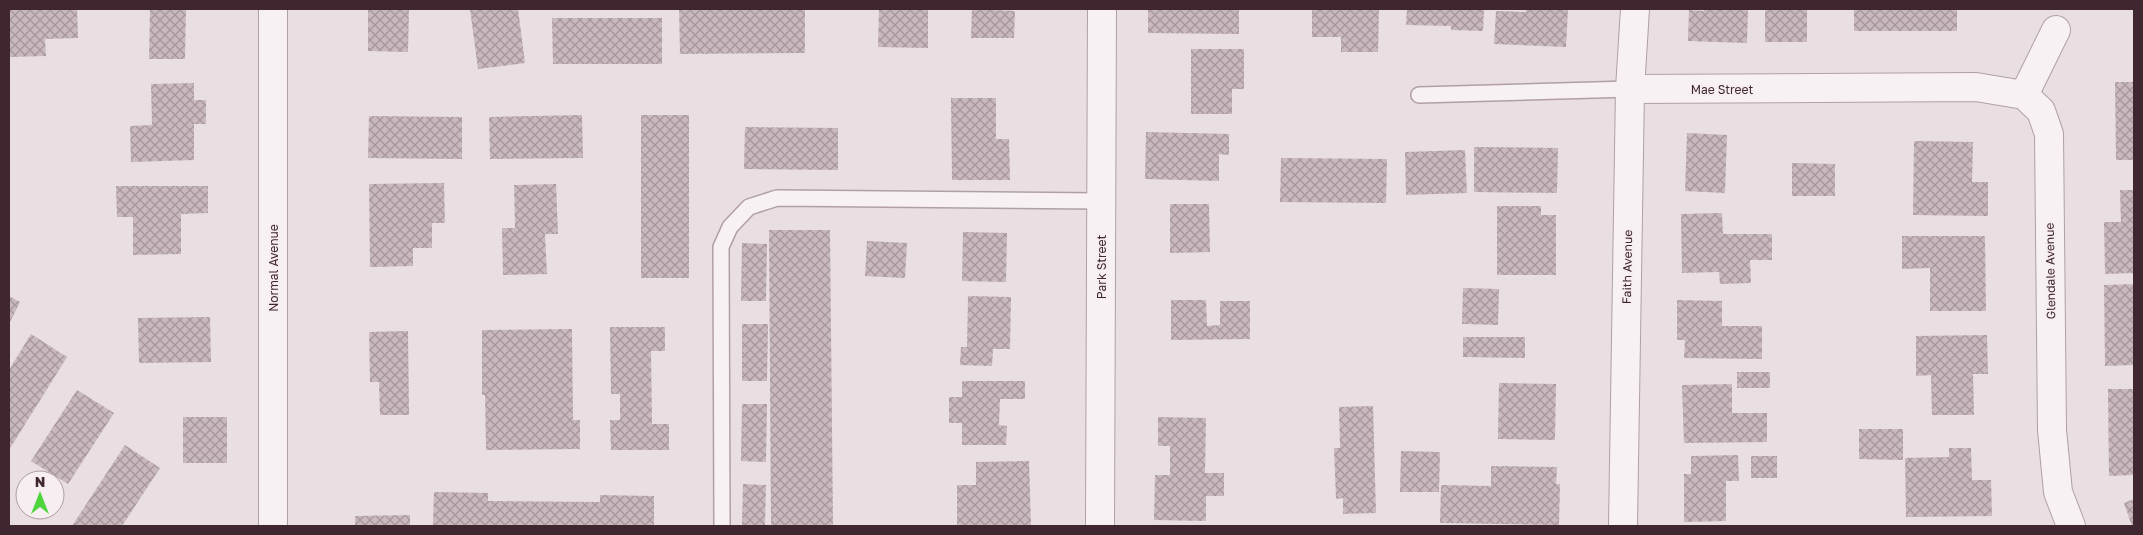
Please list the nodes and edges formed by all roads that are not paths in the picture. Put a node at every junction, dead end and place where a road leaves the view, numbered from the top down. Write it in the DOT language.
graph roads {
  1 [pos="274,9"];
  2 [pos="1102,9"];
  3 [pos="1635,9"];
  4 [pos="2056,30"];
  5 [pos="1630,89"];
  6 [pos="1419,95"];
  7 [pos="2024,95"];
  8 [pos="1101,201"];
  9 [pos="273,526"];
  10 [pos="722,526"];
  11 [pos="1100,526"];
  12 [pos="1623,526"];
  13 [pos="2071,526"];
  1 -- 9 [label="street, Normal Avenue"];
  2 -- 8 [label="street, Park Street"];
  3 -- 5 [label="street, Faith Avenue"];
  4 -- 7 [label="street"];
  5 -- 6 [label="lane, Mae Street"];
  5 -- 7 [label="street, Mae Street"];
  5 -- 12 [label="street, Faith Avenue"];
  7 -- 13 [label="street, Glendale Avenue"];
  8 -- 10 [label="lane"];
  8 -- 11 [label="street, Park Street"];
}
